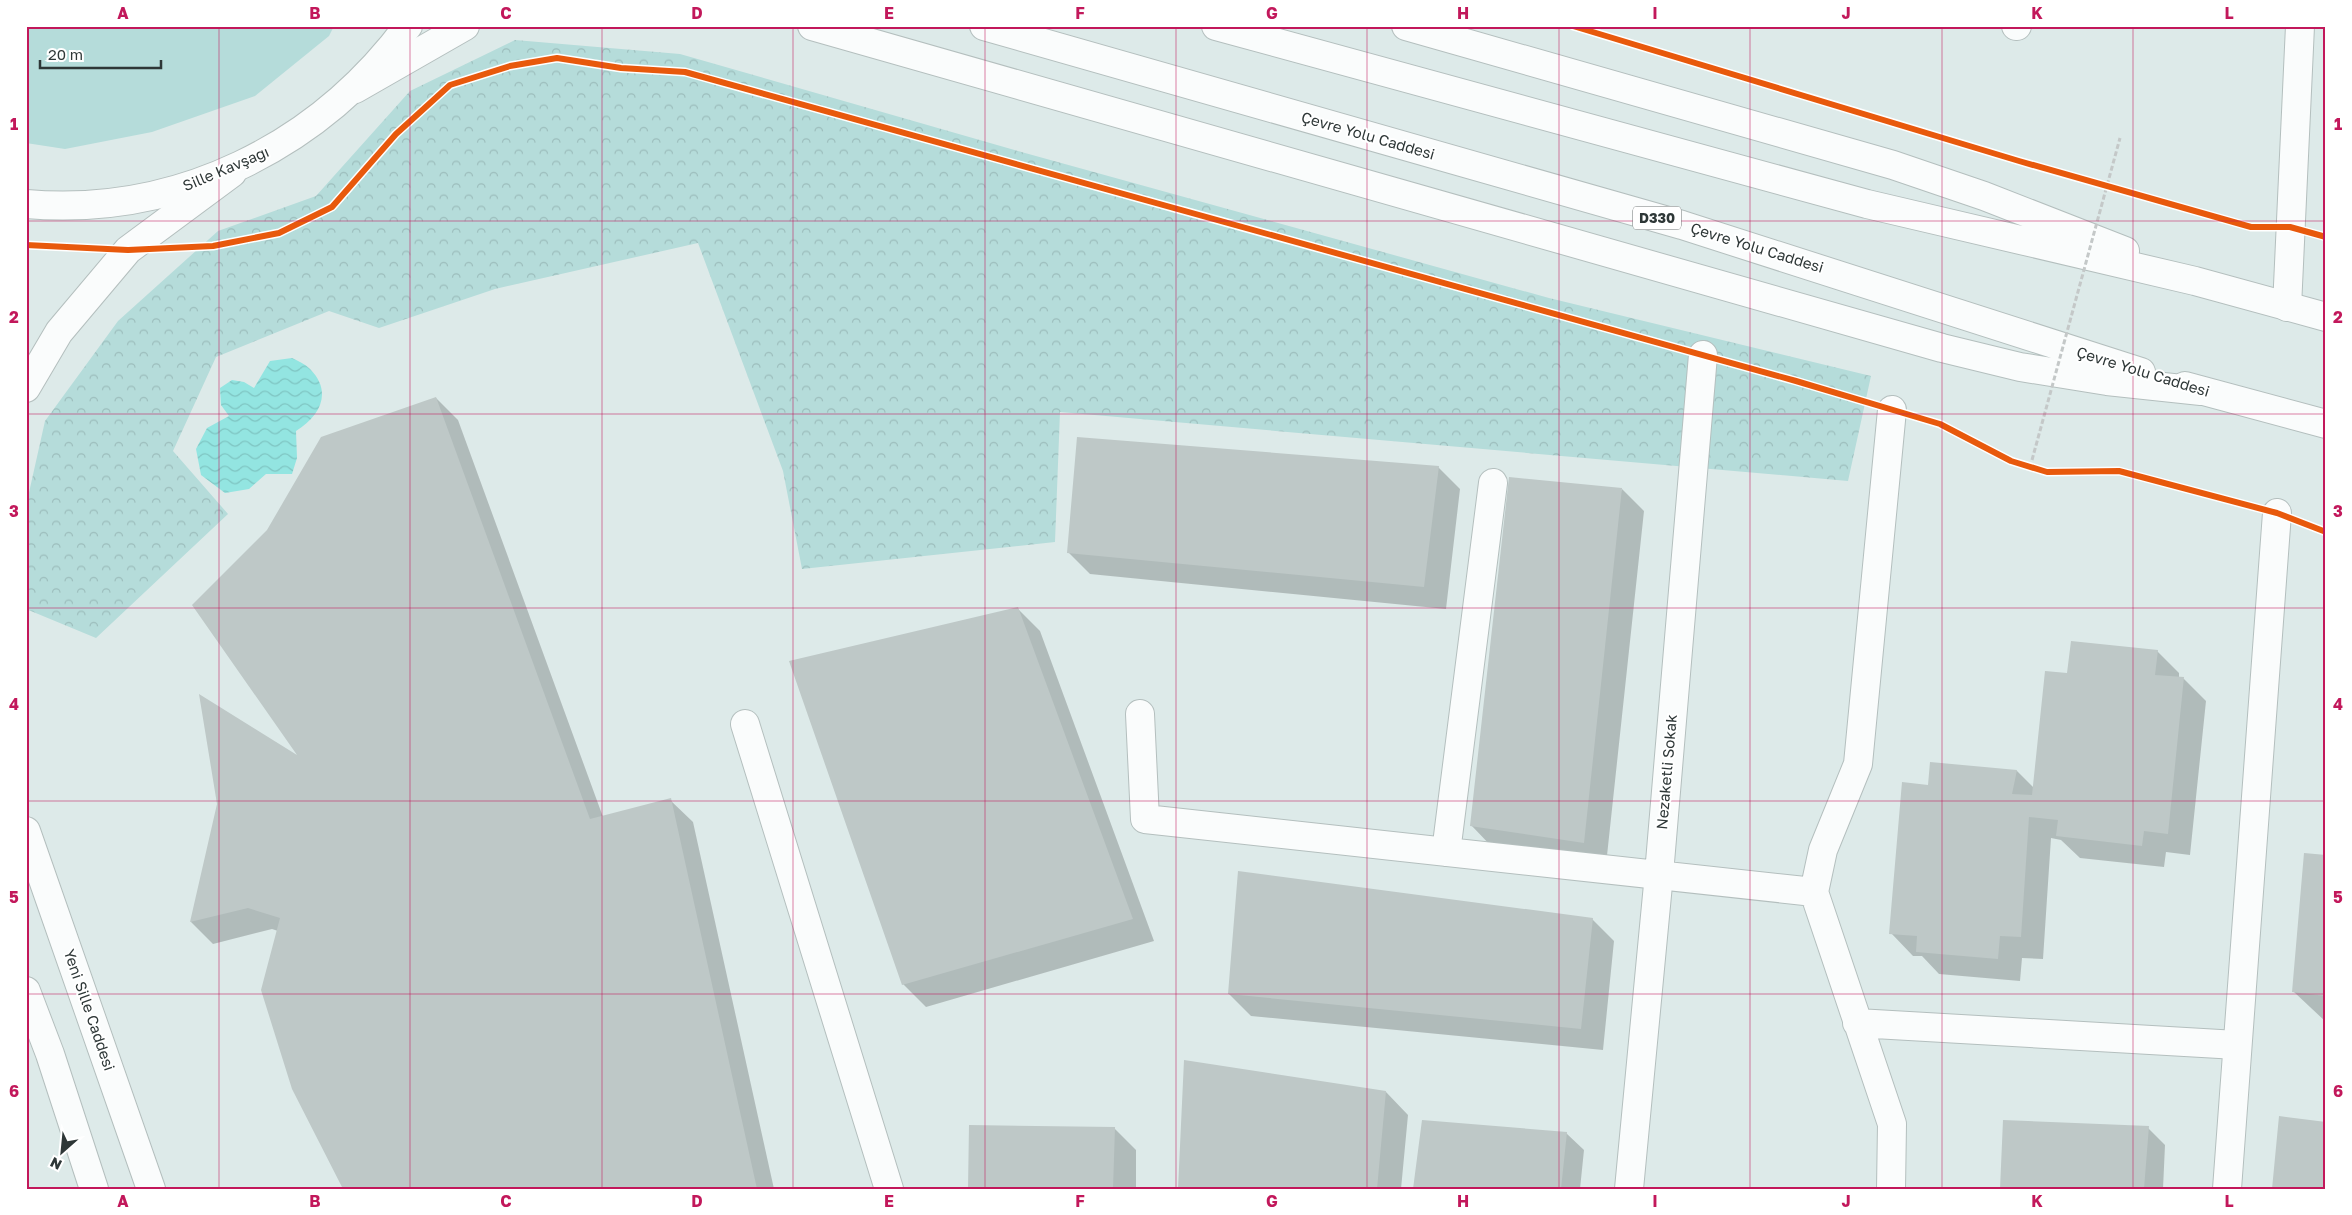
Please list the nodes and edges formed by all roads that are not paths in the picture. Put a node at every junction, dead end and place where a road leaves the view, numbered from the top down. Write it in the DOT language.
graph roads {
  1 [pos="408,26"];
  2 [pos="465,26"];
  3 [pos="812,26"];
  4 [pos="984,26"];
  5 [pos="1216,26"];
  6 [pos="1406,26"];
  7 [pos="2300,26"];
  8 [pos="354,89"];
  9 [pos="243,165"];
  10 [pos="26,204"];
  11 [pos="2195,281"];
  12 [pos="2286,308"];
  13 [pos="2326,317"];
  14 [pos="1703,355"];
  15 [pos="26,388"];
  16 [pos="2201,391"];
  17 [pos="1892,410"];
  18 [pos="2326,424"];
  19 [pos="1492,483"];
  20 [pos="2277,514"];
  21 [pos="1140,714"];
  22 [pos="745,724"];
  23 [pos="26,831"];
  24 [pos="1446,852"];
  25 [pos="1658,874"];
  26 [pos="1814,892"];
  27 [pos="26,991"];
  28 [pos="1858,1023"];
  29 [pos="2237,1045"];
  30 [pos="94,1189"];
  31 [pos="152,1189"];
  32 [pos="889,1189"];
  33 [pos="1629,1189"];
  34 [pos="1890,1189"];
  35 [pos="2227,1189"];
  1 -- 8 [label="main road, Sille Kavşağı"];
  2 -- 8 [label="main road"];
  3 -- 16 [label="main road"];
  4 -- 16 [label="main road, Çevre Yolu Caddesi / D330"];
  5 -- 11 [label="main road"];
  6 -- 11 [label="main road"];
  7 -- 12 [label="main road"];
  8 -- 9 [label="main road, Sille Kavşağı"];
  9 -- 10 [label="main road, Sille Kavşağı"];
  9 -- 15 [label="main road"];
  11 -- 12 [label="main road"];
  12 -- 13 [label="main road"];
  14 -- 25 [label="main road, Nezaketli Sokak"];
  16 -- 18 [label="main road, Çevre Yolu Caddesi / D330"];
  17 -- 26 [label="main road"];
  19 -- 24 [label="main road"];
  20 -- 29 [label="main road"];
  21 -- 24 [label="main road"];
  22 -- 32 [label="main road"];
  23 -- 31 [label="main road, Yeni Sille Caddesi"];
  24 -- 25 [label="main road"];
  25 -- 26 [label="main road"];
  25 -- 33 [label="main road, Nezaketli Sokak"];
  26 -- 28 [label="main road"];
  27 -- 30 [label="main road"];
  28 -- 29 [label="main road"];
  28 -- 34 [label="main road"];
  29 -- 35 [label="main road"];
}
